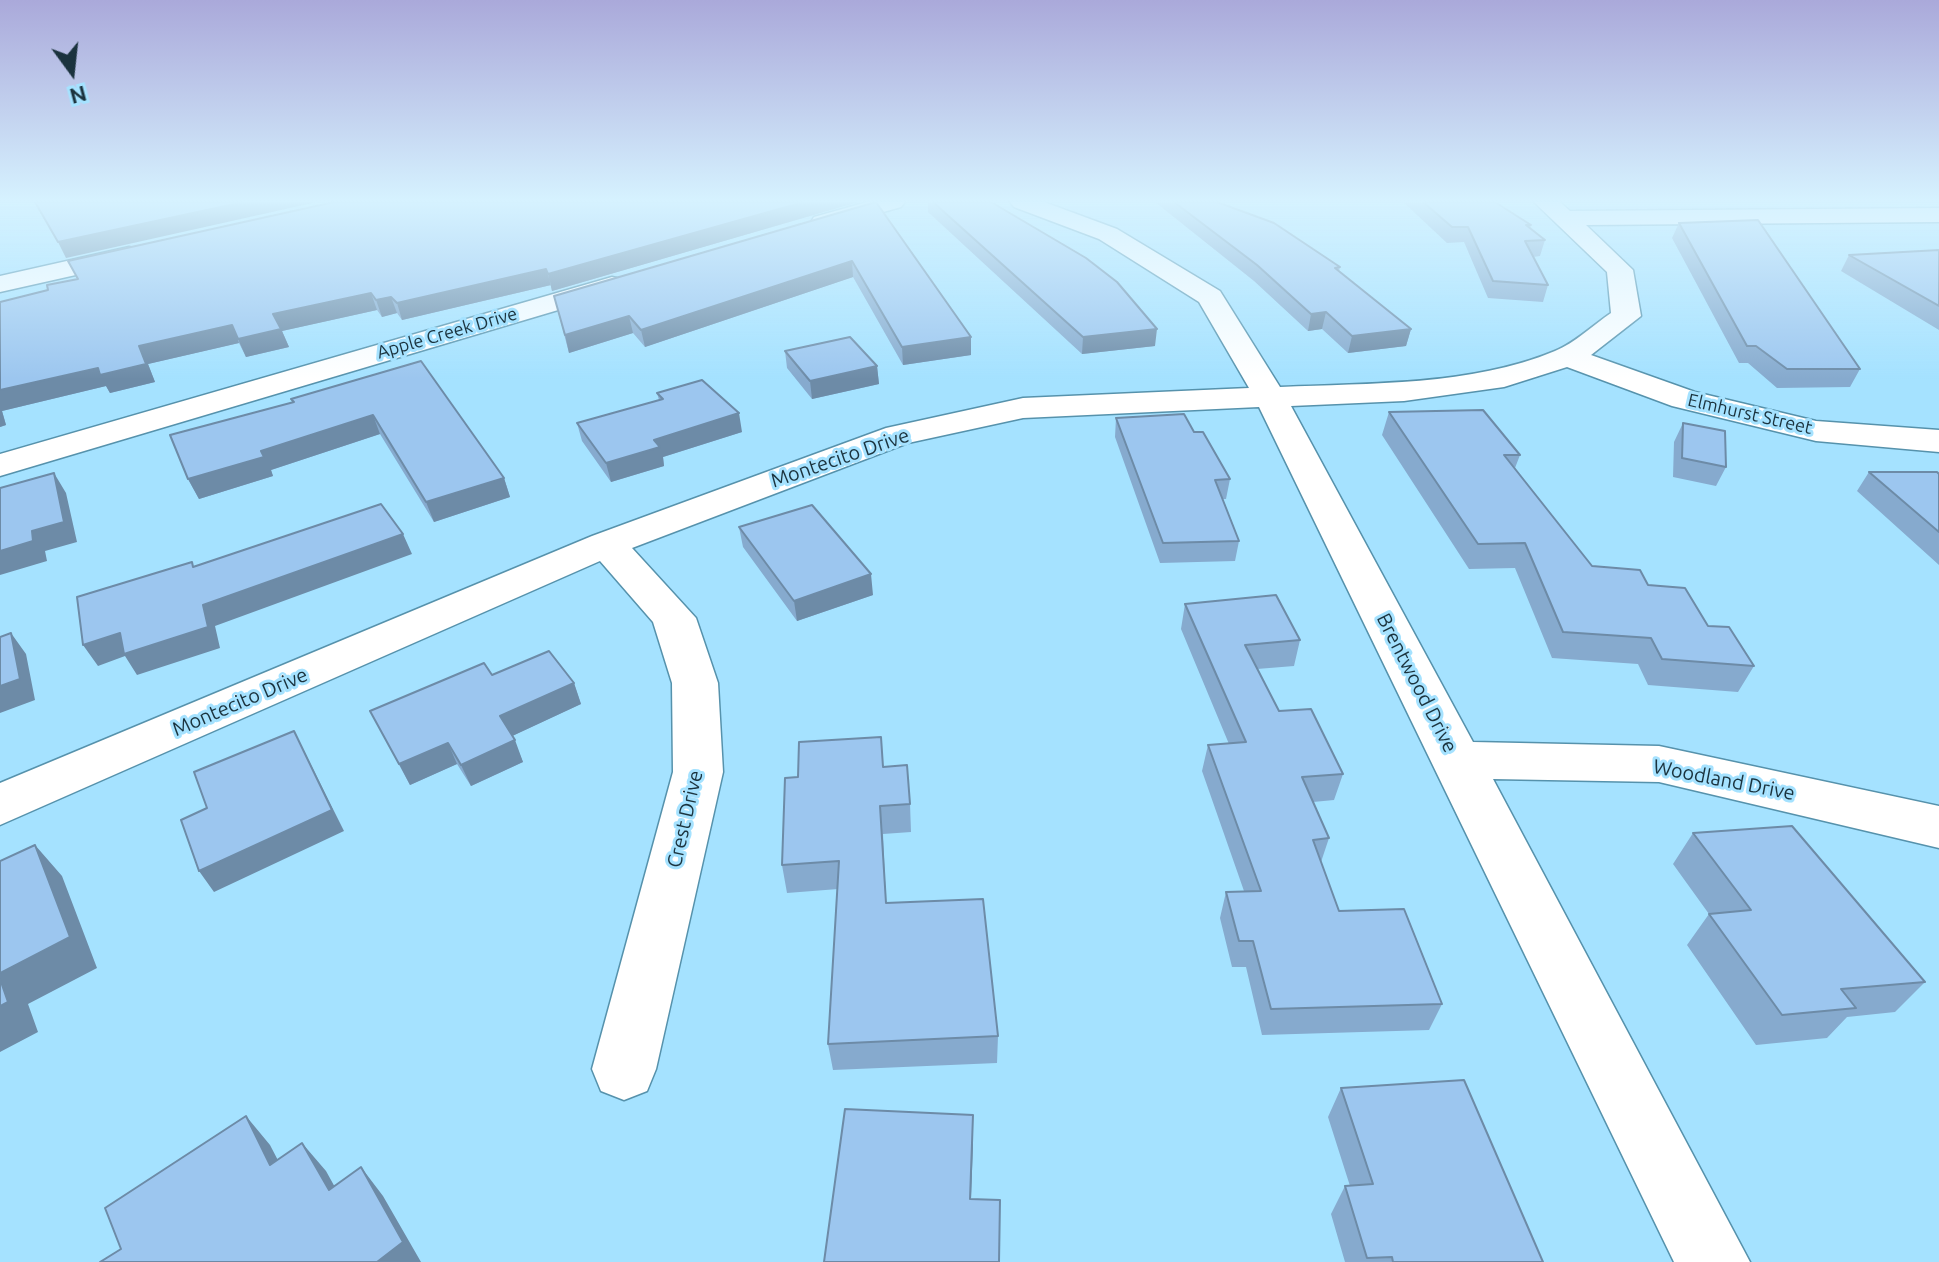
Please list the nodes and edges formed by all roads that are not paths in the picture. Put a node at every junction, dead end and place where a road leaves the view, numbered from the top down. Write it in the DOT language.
graph roads {
  1 [pos="103,261"];
  2 [pos="1152,261"];
  3 [pos="1610,261"];
  4 [pos="636,278"];
  5 [pos="0,284"];
  6 [pos="1568,357"];
  7 [pos="1269,395"];
  8 [pos="1939,441"];
  9 [pos="0,465"];
  10 [pos="606,544"];
  11 [pos="1457,760"];
  12 [pos="0,805"];
  13 [pos="1939,827"];
  14 [pos="624,1069"];
  15 [pos="1713,1262"];
  1 -- 5 [label="street"];
  2 -- 7 [label="street, Brentwood Drive"];
  3 -- 6 [label="street, Montecito Drive"];
  4 -- 9 [label="street, Apple Creek Drive"];
  6 -- 7 [label="street, Montecito Drive"];
  6 -- 8 [label="street, Elmhurst Street"];
  7 -- 10 [label="street, Montecito Drive"];
  7 -- 11 [label="street, Brentwood Drive"];
  10 -- 12 [label="street, Montecito Drive"];
  10 -- 14 [label="street, Crest Drive"];
  11 -- 13 [label="street, Woodland Drive"];
  11 -- 15 [label="street, Brentwood Drive"];
}
